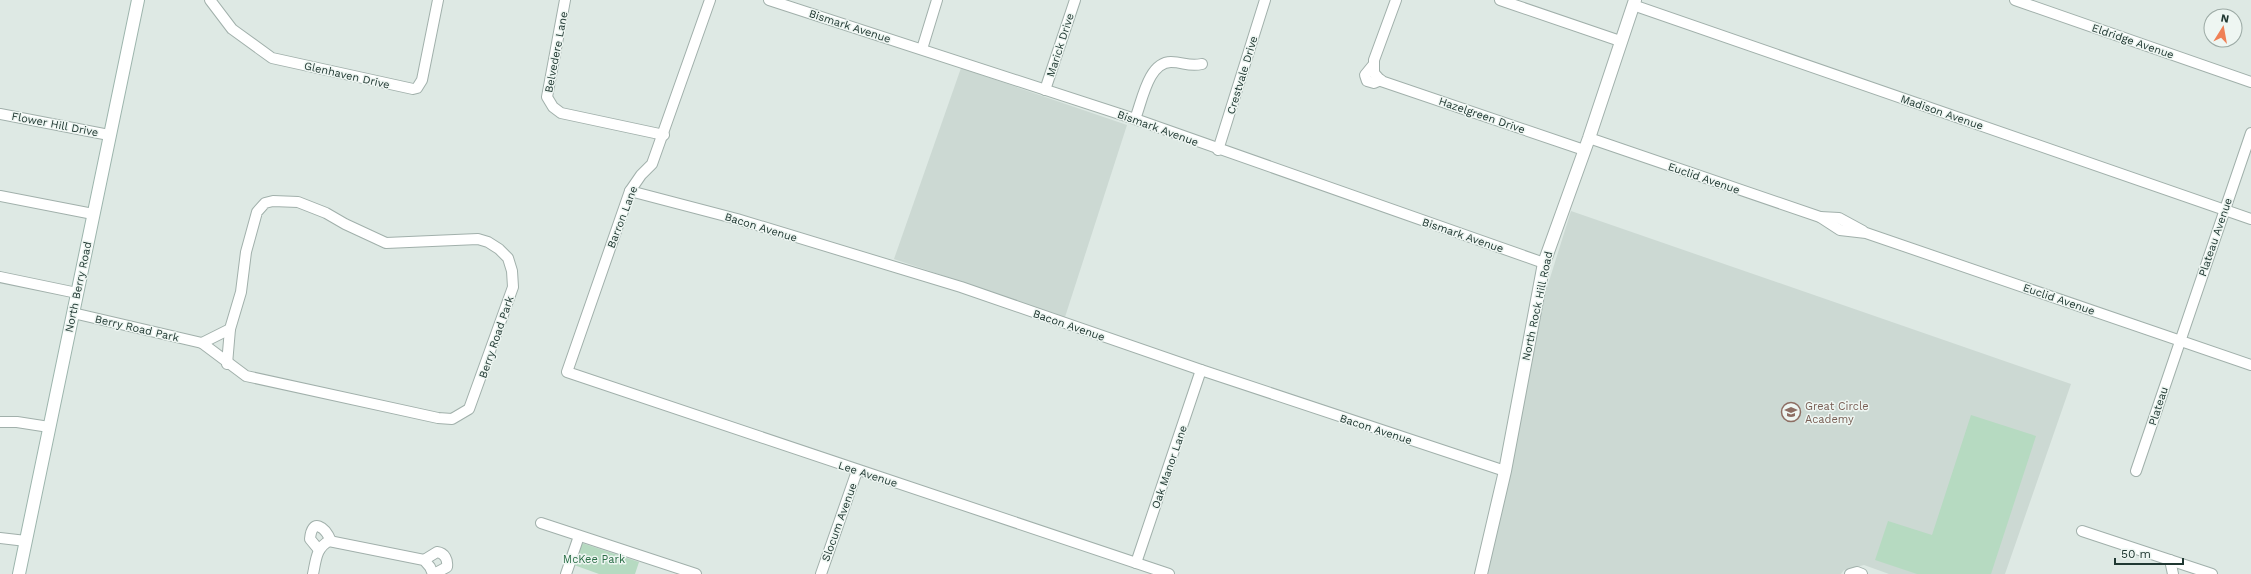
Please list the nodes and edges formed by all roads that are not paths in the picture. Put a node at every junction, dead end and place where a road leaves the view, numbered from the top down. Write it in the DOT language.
graph roads {
  1 [pos="138,0"];
  2 [pos="210,0"];
  3 [pos="438,0"];
  4 [pos="566,0"];
  5 [pos="710,0"];
  6 [pos="772,0"];
  7 [pos="937,0"];
  8 [pos="1075,0"];
  9 [pos="1266,0"];
  10 [pos="1396,0"];
  11 [pos="1500,0"];
  12 [pos="2015,0"];
  13 [pos="1634,2"];
  14 [pos="1620,41"];
  15 [pos="922,48"];
  16 [pos="1202,64"];
  17 [pos="2251,82"];
  18 [pos="1046,90"];
  19 [pos="0,114"];
  20 [pos="1135,120"];
  21 [pos="2251,133"];
  22 [pos="109,135"];
  23 [pos="664,135"];
  24 [pos="1589,138"];
  25 [pos="1218,150"];
  26 [pos="1584,150"];
  27 [pos="630,190"];
  28 [pos="0,196"];
  29 [pos="2225,210"];
  30 [pos="93,214"];
  31 [pos="2251,219"];
  32 [pos="1544,263"];
  33 [pos="0,277"];
  34 [pos="77,293"];
  35 [pos="73,313"];
  36 [pos="230,329"];
  37 [pos="2180,340"];
  38 [pos="202,343"];
  39 [pos="227,364"];
  40 [pos="2251,365"];
  41 [pos="1201,370"];
  42 [pos="567,372"];
  43 [pos="0,422"];
  44 [pos="49,427"];
  45 [pos="857,471"];
  46 [pos="1505,471"];
  47 [pos="2136,471"];
  48 [pos="541,523"];
  49 [pos="2082,531"];
  50 [pos="579,536"];
  51 [pos="0,538"];
  52 [pos="26,540"];
  53 [pos="424,560"];
  54 [pos="2170,560"];
  55 [pos="1136,563"];
  56 [pos="19,574"];
  57 [pos="313,574"];
  58 [pos="433,574"];
  59 [pos="566,574"];
  60 [pos="696,574"];
  61 [pos="821,574"];
  62 [pos="1169,574"];
  63 [pos="1481,574"];
  64 [pos="1850,574"];
  65 [pos="1862,574"];
  66 [pos="2173,574"];
  67 [pos="2212,574"];
  1 -- 22 [label="street, North Berry Road"];
  2 -- 3 [label="street, Glenhaven Drive"];
  4 -- 23 [label="street, Belvedere Lane"];
  5 -- 23 [label="street, Barron Lane"];
  6 -- 15 [label="street, Bismark Avenue"];
  7 -- 15 [label="street"];
  8 -- 18 [label="street, Marick Drive"];
  9 -- 25 [label="street, Crestvale Drive"];
  10 -- 26 [label="street, Hazelgreen Drive"];
  11 -- 14 [label="street"];
  12 -- 17 [label="street, Eldridge Avenue"];
  13 -- 14 [label="street, North Rock Hill Road"];
  13 -- 29 [label="street, Madison Avenue"];
  14 -- 24 [label="street, North Rock Hill Road"];
  15 -- 18 [label="street, Bismark Avenue"];
  16 -- 20 [label="street"];
  18 -- 20 [label="street, Bismark Avenue"];
  19 -- 22 [label="street, Flower Hill Drive"];
  20 -- 25 [label="street, Bismark Avenue"];
  21 -- 29 [label="street, Plateau Avenue"];
  22 -- 30 [label="street, North Berry Road"];
  23 -- 27 [label="street, Barron Lane"];
  24 -- 26 [label="street, North Rock Hill Road"];
  24 -- 37 [label="street, Euclid Avenue"];
  25 -- 32 [label="street, Bismark Avenue"];
  26 -- 32 [label="street, North Rock Hill Road"];
  27 -- 41 [label="street, Bacon Avenue"];
  27 -- 42 [label="street, Barron Lane"];
  28 -- 30 [label="street"];
  29 -- 31 [label="street, Madison Avenue"];
  29 -- 37 [label="street, Plateau Avenue"];
  30 -- 34 [label="street, North Berry Road"];
  32 -- 46 [label="street, North Rock Hill Road"];
  33 -- 34 [label="street"];
  34 -- 35 [label="street, North Berry Road"];
  35 -- 38 [label="street, Berry Road Park"];
  35 -- 44 [label="street, North Berry Road"];
  36 -- 38 [label="street"];
  36 -- 39 [label="street, Berry Road Park"];
  36 -- 39 [label="street, Berry Road Park"];
  37 -- 40 [label="street, Euclid Avenue"];
  37 -- 47 [label="street, Plateau"];
  38 -- 39 [label="street, Berry Road Park"];
  41 -- 46 [label="street, Bacon Avenue"];
  41 -- 55 [label="street, Oak Manor Lane"];
  42 -- 45 [label="street, Lee Avenue"];
  43 -- 44 [label="street"];
  44 -- 52 [label="street, North Berry Road"];
  45 -- 55 [label="street, Lee Avenue"];
  45 -- 61 [label="street, Slocum Avenue"];
  46 -- 63 [label="street, North Rock Hill Road"];
  48 -- 50 [label="street"];
  49 -- 54 [label="street"];
  50 -- 59 [label="street"];
  50 -- 60 [label="street"];
  51 -- 52 [label="street"];
  52 -- 56 [label="street, North Berry Road"];
  53 -- 57 [label="street"];
  53 -- 58 [label="street"];
  53 -- 58 [label="street"];
  54 -- 66 [label="street"];
  54 -- 67 [label="street"];
  55 -- 62 [label="street, Lee Avenue"];
  64 -- 65 [label="street"];
}
